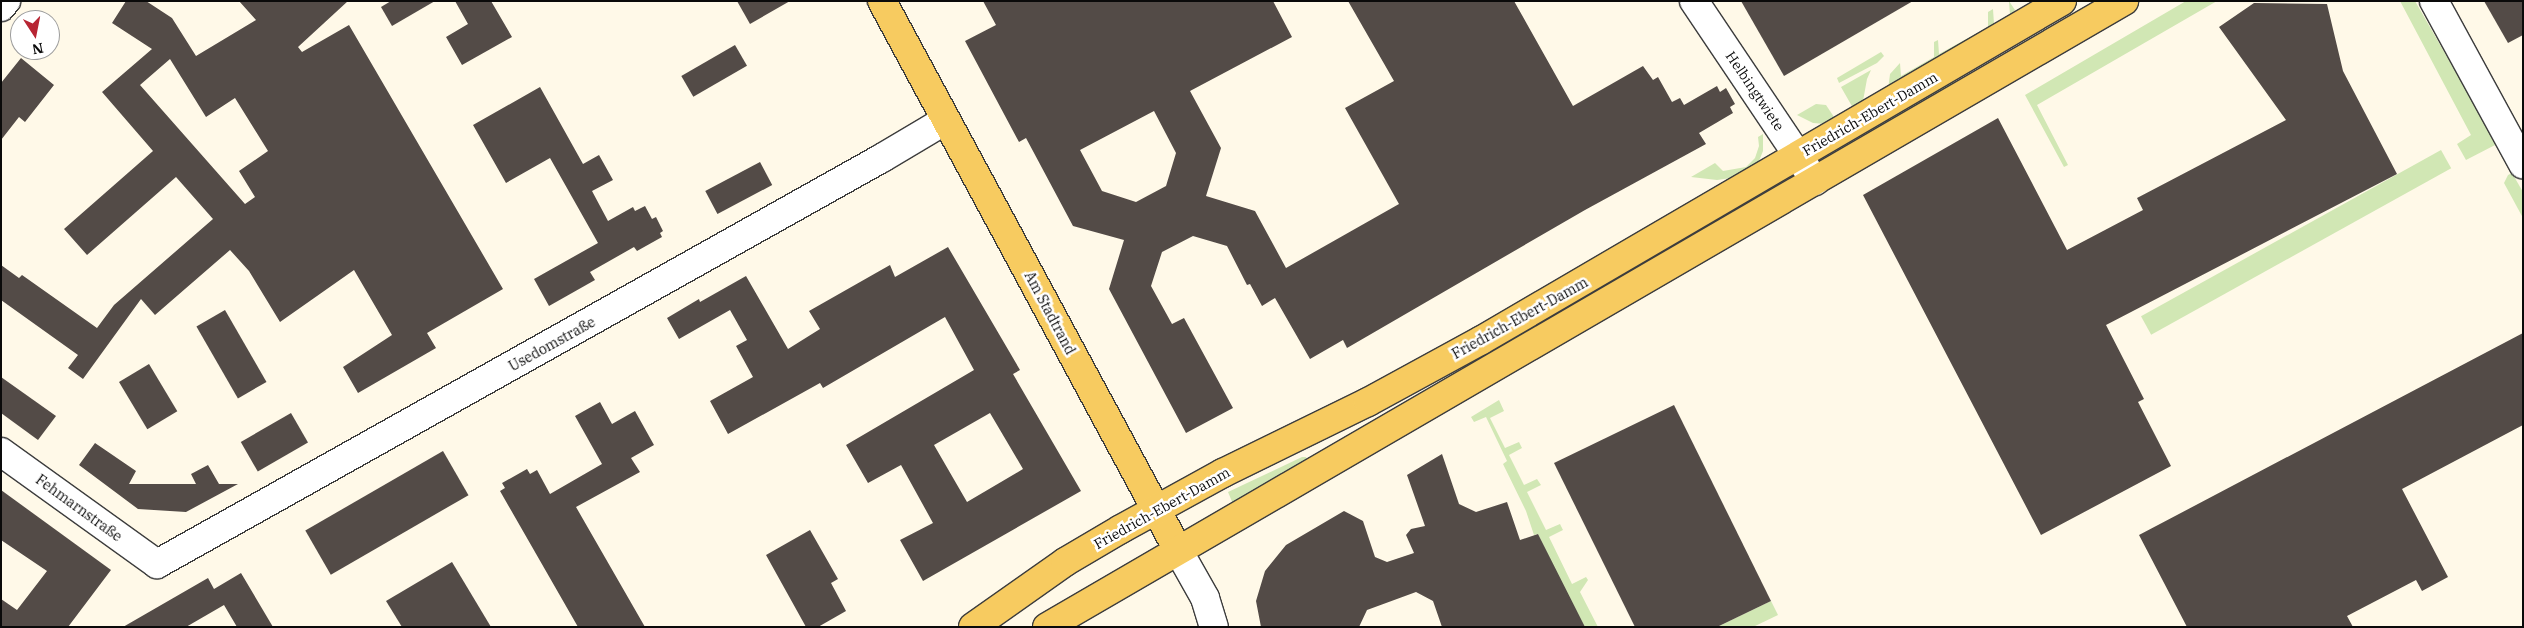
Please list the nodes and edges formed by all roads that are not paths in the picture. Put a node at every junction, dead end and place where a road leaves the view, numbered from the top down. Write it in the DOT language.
graph roads {
  1 [pos="6,1"];
  2 [pos="882,1"];
  3 [pos="1694,1"];
  4 [pos="2062,1"];
  5 [pos="2124,1"];
  6 [pos="2434,1"];
  7 [pos="1,7"];
  8 [pos="946,120"];
  9 [pos="1798,156"];
  10 [pos="2523,164"];
  11 [pos="1816,181"];
  12 [pos="1,452"];
  13 [pos="1156,510"];
  14 [pos="1178,550"];
  15 [pos="157,564"];
  16 [pos="973,627"];
  17 [pos="1048,627"];
  18 [pos="1214,627"];
  1 -- 7 [label="street"];
  2 -- 8 [label="main road, Am Stadtrand"];
  3 -- 9 [label="street, Helbingtwiete"];
  4 -- 9 [label="main road, Friedrich-Ebert-Damm"];
  5 -- 11 [label="main road, Friedrich-Ebert-Damm"];
  6 -- 10 [label="street"];
  8 -- 13 [label="main road, Am Stadtrand"];
  8 -- 15 [label="street, Usedomstraße"];
  9 -- 11 [label="street, Helbingtwiete"];
  9 -- 13 [label="main road, Friedrich-Ebert-Damm"];
  11 -- 14 [label="main road, Friedrich-Ebert-Damm"];
  12 -- 15 [label="street, Fehmarnstraße"];
  13 -- 14 [label="main road, Am Stadtrand"];
  13 -- 16 [label="main road, Friedrich-Ebert-Damm"];
  14 -- 17 [label="main road, Friedrich-Ebert-Damm"];
  14 -- 18 [label="street, Am Stadtrand"];
}
